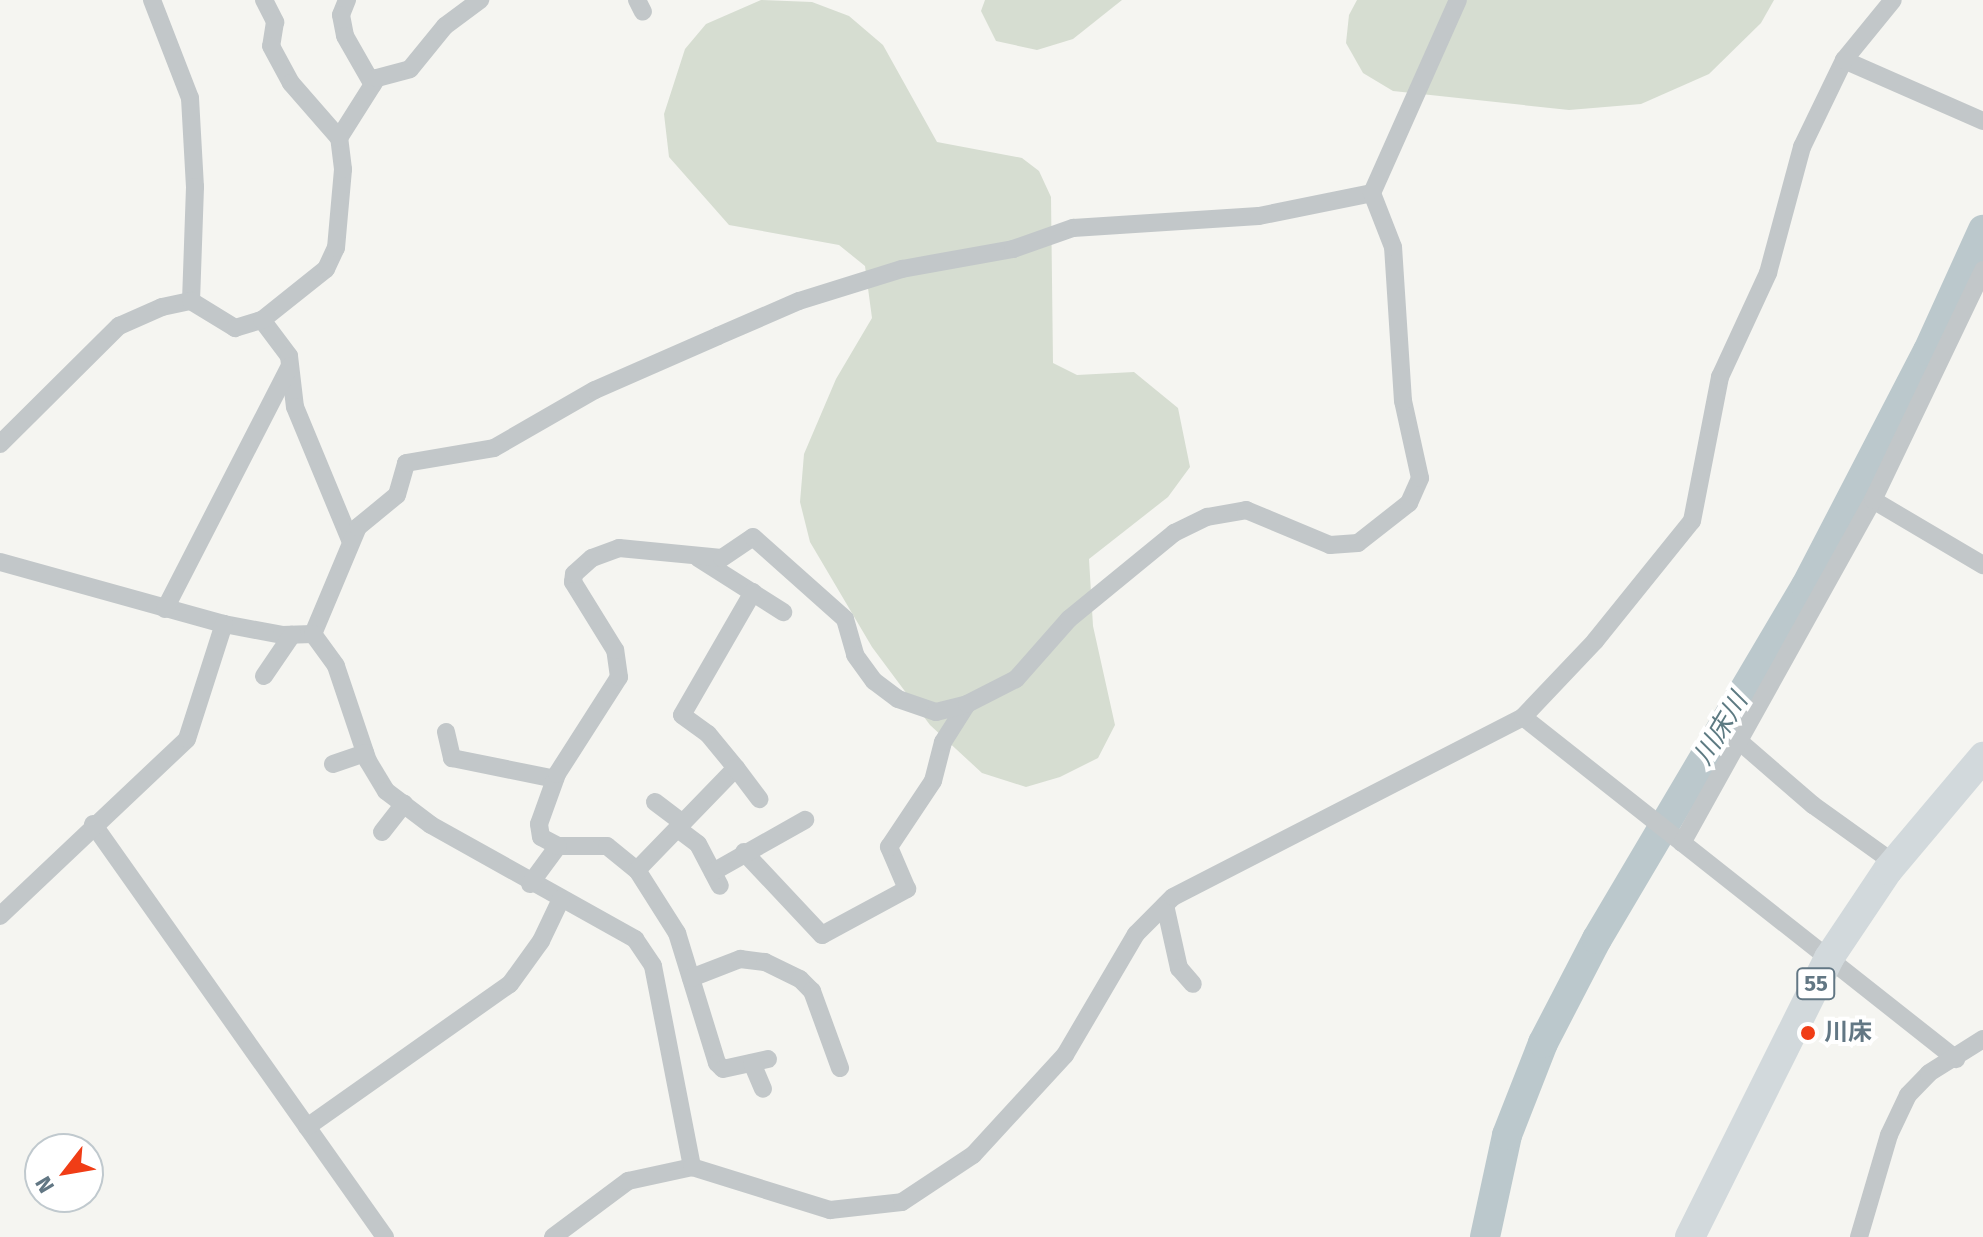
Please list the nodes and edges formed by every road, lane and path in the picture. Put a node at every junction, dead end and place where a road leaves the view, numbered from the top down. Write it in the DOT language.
graph roads {
  1 [pos="152,0"];
  2 [pos="264,0"];
  3 [pos="347,0"];
  4 [pos="480,0"];
  5 [pos="1458,0"];
  6 [pos="1893,0"];
  7 [pos="1844,60"];
  8 [pos="373,85"];
  9 [pos="1983,121"];
  10 [pos="339,138"];
  11 [pos="1372,193"];
  12 [pos="1983,270"];
  13 [pos="191,301"];
  14 [pos="262,320"];
  15 [pos="290,366"];
  16 [pos="0,444"];
  17 [pos="1873,500"];
  18 [pos="351,542"];
  19 [pos="693,555"];
  20 [pos="0,562"];
  21 [pos="1983,565"];
  22 [pos="753,592"];
  23 [pos="165,609"];
  24 [pos="783,612"];
  25 [pos="224,624"];
  26 [pos="313,634"];
  27 [pos="292,635"];
  28 [pos="264,676"];
  29 [pos="967,704"];
  30 [pos="1523,717"];
  31 [pos="446,732"];
  32 [pos="1739,741"];
  33 [pos="365,753"];
  34 [pos="1983,757"];
  35 [pos="333,764"];
  36 [pos="736,768"];
  37 [pos="555,779"];
  38 [pos="759,799"];
  39 [pos="655,802"];
  40 [pos="404,804"];
  41 [pos="805,820"];
  42 [pos="93,824"];
  43 [pos="680,826"];
  44 [pos="382,832"];
  45 [pos="1682,842"];
  46 [pos="558,846"];
  47 [pos="744,852"];
  48 [pos="1894,863"];
  49 [pos="637,870"];
  50 [pos="530,884"];
  51 [pos="561,899"];
  52 [pos="1165,905"];
  53 [pos="0,916"];
  54 [pos="1829,958"];
  55 [pos="691,978"];
  56 [pos="1193,984"];
  57 [pos="1983,1039"];
  58 [pos="1956,1059"];
  59 [pos="840,1068"];
  60 [pos="763,1089"];
  61 [pos="307,1127"];
  62 [pos="692,1167"];
  63 [pos="385,1237"];
  64 [pos="553,1237"];
  65 [pos="1690,1237"];
  66 [pos="1859,1237"];
  1 -- 13 [label="street"];
  2 -- 10 [label="street"];
  3 -- 8 [label="street"];
  4 -- 8 [label="street"];
  5 -- 11 [label="street"];
  6 -- 7 [label="street"];
  7 -- 9 [label="street"];
  7 -- 30 [label="street"];
  8 -- 10 [label="street"];
  10 -- 14 [label="street"];
  11 -- 18 [label="street"];
  11 -- 29 [label="street"];
  12 -- 17 [label="street"];
  13 -- 14 [label="street"];
  13 -- 16 [label="street"];
  14 -- 15 [label="street"];
  15 -- 18 [label="street"];
  15 -- 23 [label="street"];
  17 -- 21 [label="street"];
  17 -- 32 [label="street"];
  18 -- 26 [label="street"];
  19 -- 22 [label="street"];
  19 -- 29 [label="street"];
  19 -- 37 [label="street"];
  20 -- 23 [label="street"];
  22 -- 24 [label="street"];
  22 -- 36 [label="street"];
  23 -- 25 [label="street"];
  25 -- 27 [label="street"];
  25 -- 42 [label="street"];
  26 -- 27 [label="street"];
  26 -- 33 [label="street"];
  27 -- 28 [label="street"];
  29 -- 47 [label="street"];
  30 -- 45 [label="street"];
  30 -- 52 [label="street"];
  31 -- 37 [label="street"];
  32 -- 45 [label="street"];
  32 -- 48 [label="street"];
  33 -- 35 [label="street"];
  33 -- 40 [label="street"];
  34 -- 48 [label="main road, 55"];
  36 -- 38 [label="street"];
  36 -- 43 [label="street"];
  37 -- 46 [label="street"];
  39 -- 43 [label="street"];
  40 -- 44 [label="street"];
  40 -- 50 [label="street"];
  41 -- 47 [label="street"];
  42 -- 53 [label="street"];
  42 -- 61 [label="street"];
  43 -- 47 [label="street"];
  43 -- 49 [label="street"];
  45 -- 54 [label="street"];
  46 -- 49 [label="street"];
  46 -- 50 [label="street"];
  48 -- 54 [label="main road, 55"];
  49 -- 55 [label="street"];
  50 -- 51 [label="street"];
  51 -- 61 [label="street"];
  51 -- 62 [label="street"];
  52 -- 56 [label="street"];
  52 -- 62 [label="street"];
  54 -- 58 [label="street"];
  54 -- 65 [label="main road, 55"];
  55 -- 59 [label="street"];
  55 -- 60 [label="street"];
  57 -- 58 [label="street"];
  58 -- 66 [label="street"];
  61 -- 63 [label="street"];
  62 -- 64 [label="street"];
}
